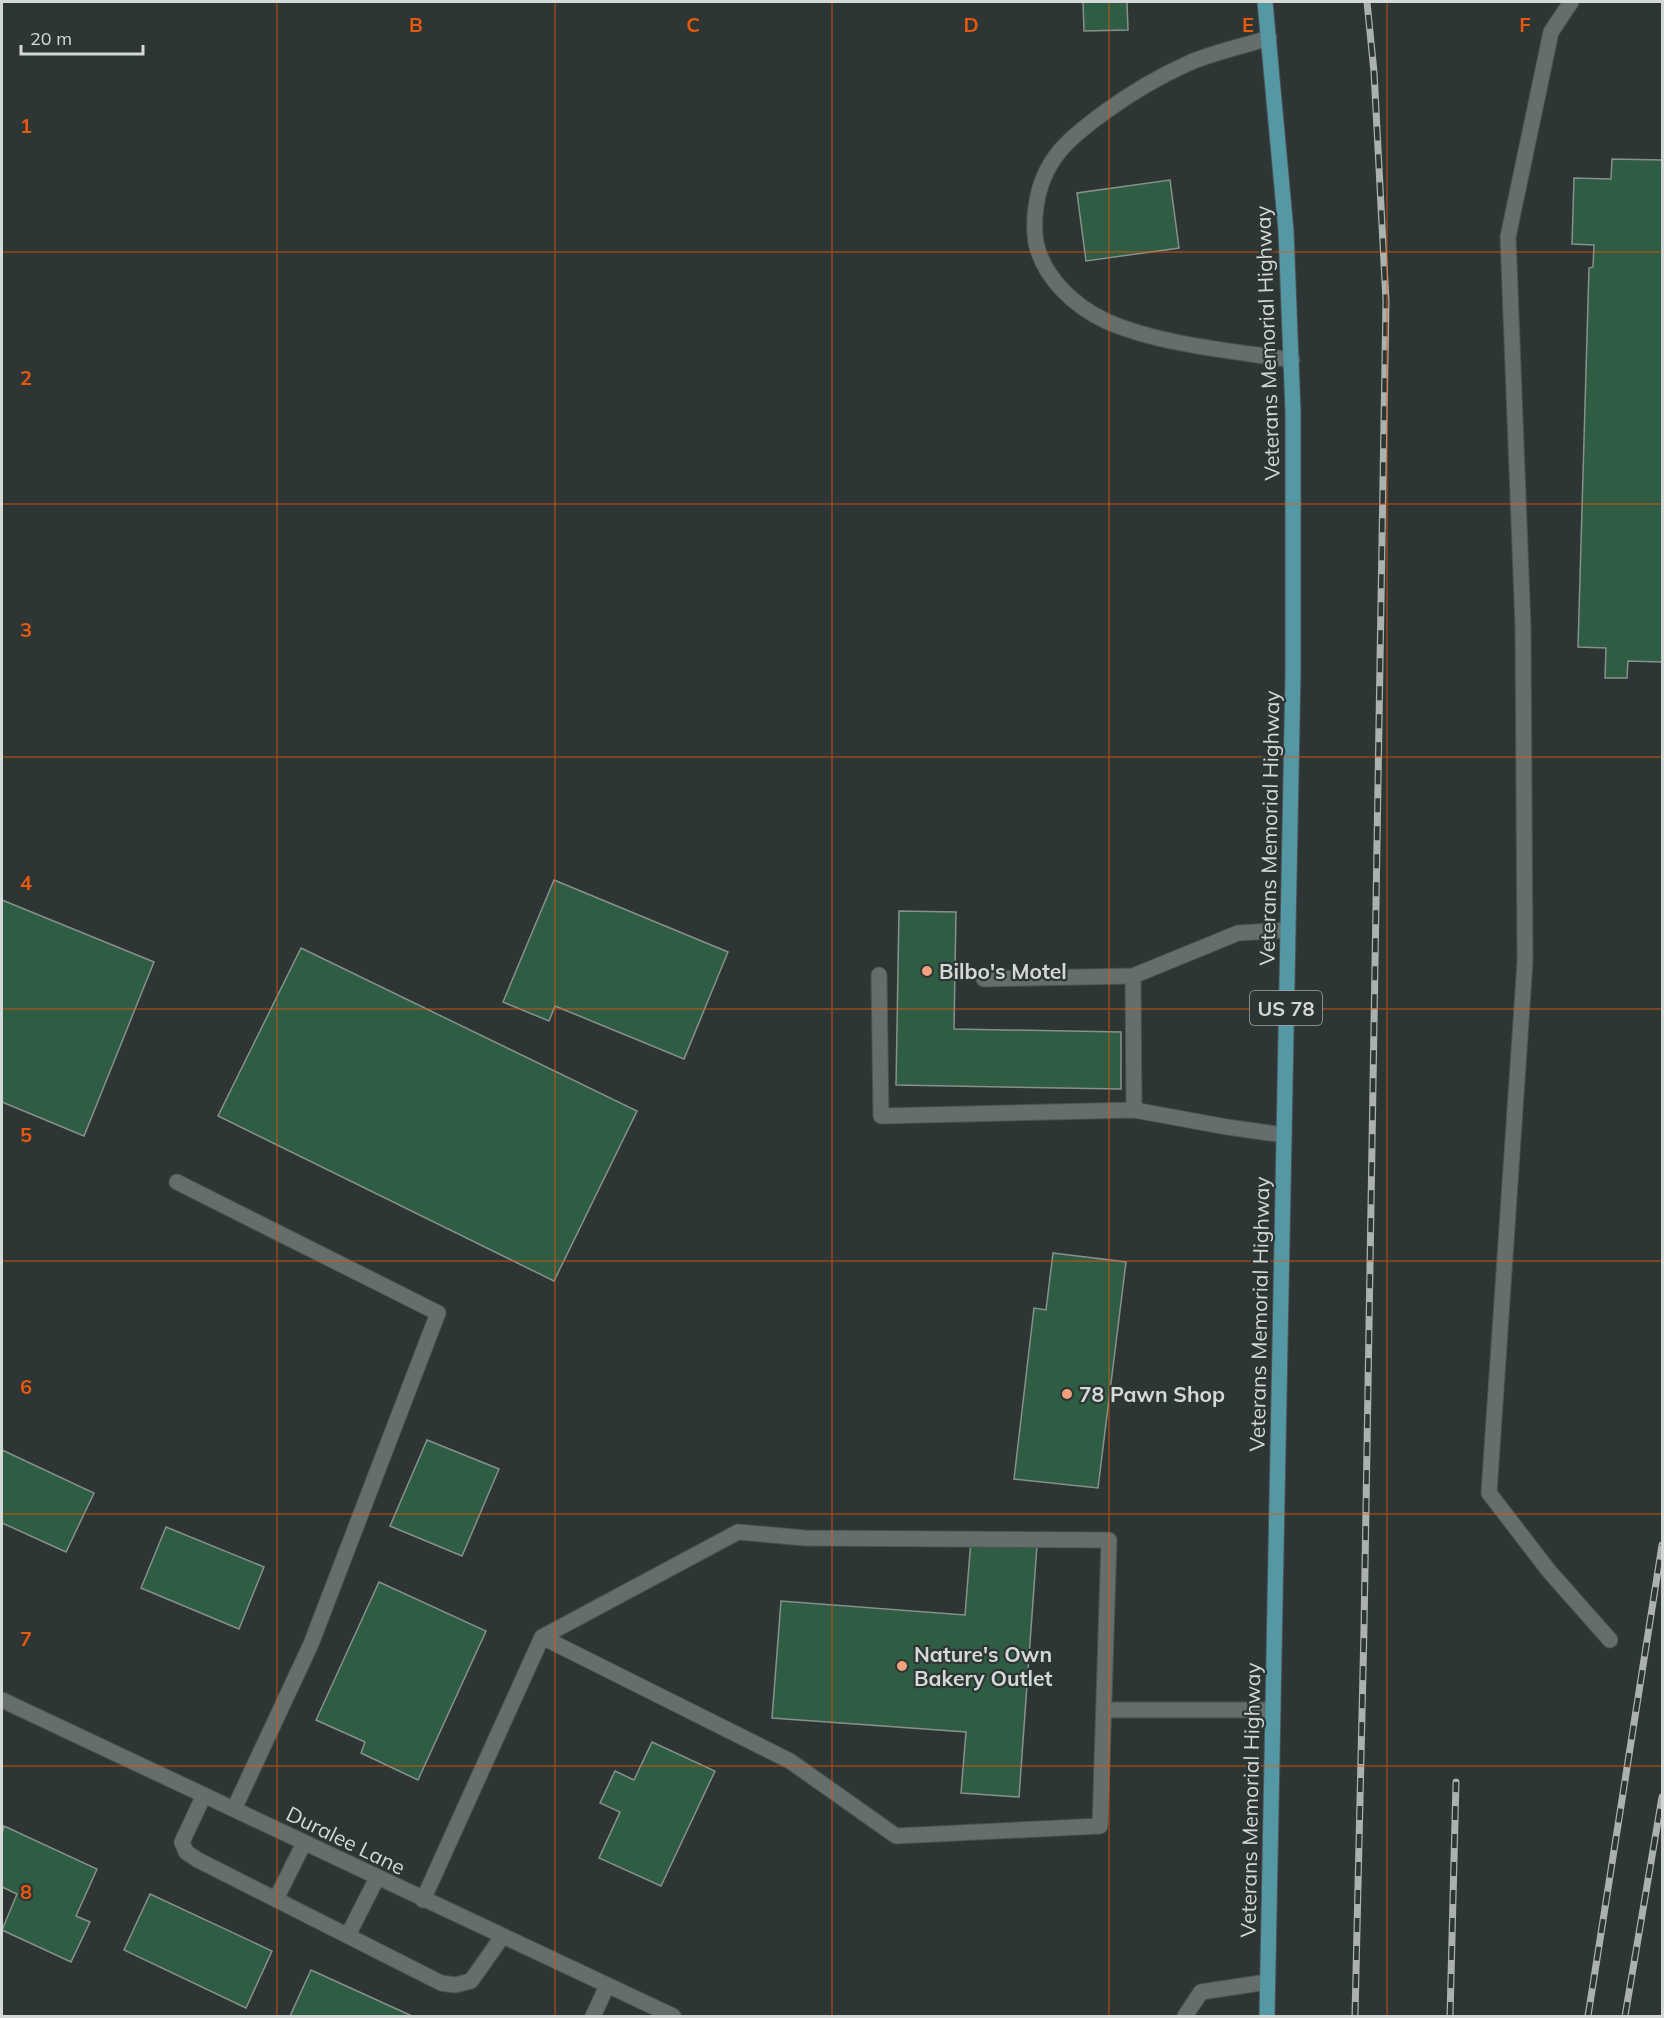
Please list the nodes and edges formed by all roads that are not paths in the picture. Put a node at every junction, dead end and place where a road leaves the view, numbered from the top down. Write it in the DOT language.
graph roads {
  1 [pos="1265,2"];
  2 [pos="1571,2"];
  3 [pos="1269,38"];
  4 [pos="1292,360"];
  5 [pos="1288,930"];
  6 [pos="879,975"];
  7 [pos="1132,976"];
  8 [pos="984,979"];
  9 [pos="1134,1110"];
  10 [pos="1284,1135"];
  11 [pos="177,1182"];
  12 [pos="543,1637"];
  13 [pos="1610,1640"];
  14 [pos="2,1700"];
  15 [pos="1104,1710"];
  16 [pos="1273,1710"];
  17 [pos="204,1795"];
  18 [pos="234,1809"];
  19 [pos="304,1843"];
  20 [pos="378,1878"];
  21 [pos="276,1899"];
  22 [pos="423,1900"];
  23 [pos="348,1935"];
  24 [pos="502,1937"];
  25 [pos="1267,1982"];
  26 [pos="608,1986"];
  27 [pos="594,2016"];
  28 [pos="673,2016"];
  29 [pos="1185,2016"];
  30 [pos="1267,2016"];
  1 -- 3 [label="main road, Veterans Memorial Highway / US 78"];
  2 -- 13 [label="street"];
  3 -- 4 [label="main road, Veterans Memorial Highway / US 78"];
  3 -- 4 [label="street"];
  4 -- 5 [label="main road, Veterans Memorial Highway / US 78"];
  5 -- 7 [label="street"];
  5 -- 10 [label="main road, Veterans Memorial Highway / US 78"];
  6 -- 9 [label="street"];
  7 -- 8 [label="street"];
  7 -- 9 [label="street"];
  9 -- 10 [label="street"];
  10 -- 16 [label="main road, Veterans Memorial Highway / US 78"];
  11 -- 18 [label="street"];
  12 -- 15 [label="street"];
  12 -- 15 [label="street"];
  12 -- 22 [label="street"];
  14 -- 17 [label="street, Duralee Lane"];
  15 -- 16 [label="street"];
  16 -- 25 [label="main road, Veterans Memorial Highway / US 78"];
  17 -- 18 [label="street, Duralee Lane"];
  17 -- 21 [label="street"];
  18 -- 19 [label="street, Duralee Lane"];
  19 -- 20 [label="street, Duralee Lane"];
  19 -- 21 [label="street"];
  20 -- 22 [label="street, Duralee Lane"];
  20 -- 23 [label="street"];
  21 -- 23 [label="street"];
  22 -- 24 [label="street, Duralee Lane"];
  23 -- 24 [label="street"];
  24 -- 26 [label="street, Duralee Lane"];
  25 -- 29 [label="street"];
  25 -- 30 [label="main road, Veterans Memorial Highway / US 78"];
  26 -- 27 [label="street"];
  26 -- 28 [label="street, Duralee Lane"];
}
